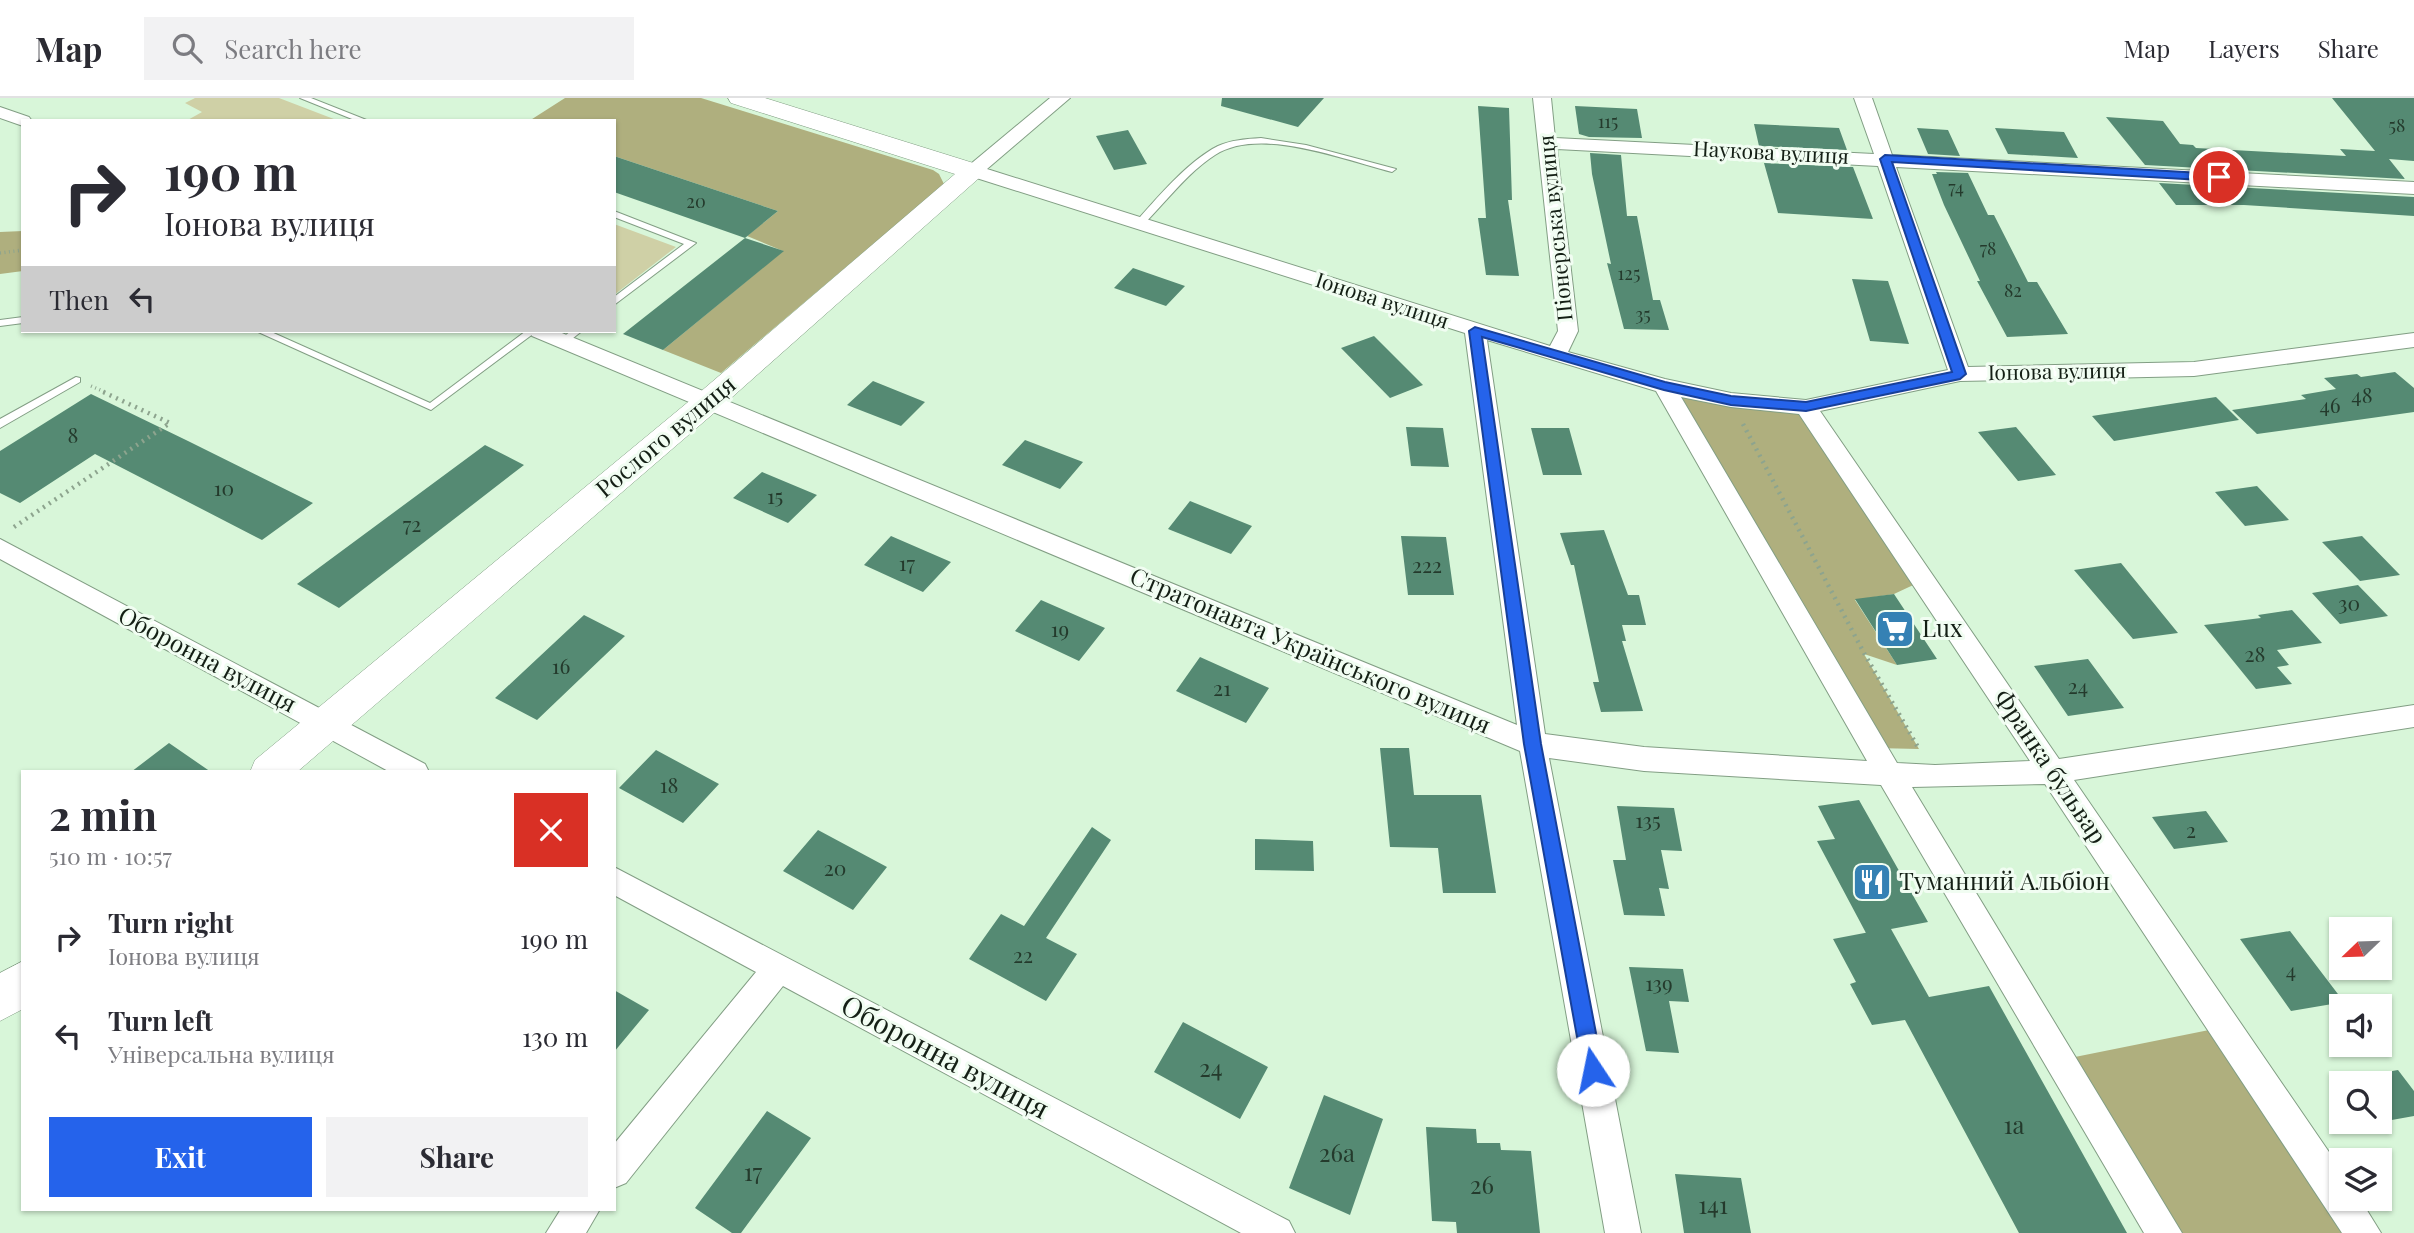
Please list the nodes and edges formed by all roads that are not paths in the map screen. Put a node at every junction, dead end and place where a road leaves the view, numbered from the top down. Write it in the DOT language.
graph roads {
  1 [pos="304,98"];
  2 [pos="740,98"];
  3 [pos="1061,98"];
  4 [pos="1542,98"];
  5 [pos="1863,98"];
  6 [pos="0,112"];
  7 [pos="360,119"];
  8 [pos="21,120"];
  9 [pos="1547,143"];
  10 [pos="1885,159"];
  11 [pos="1392,169"];
  12 [pos="974,172"];
  13 [pos="2414,188"];
  14 [pos="616,215"];
  15 [pos="1139,224"];
  16 [pos="616,300"];
  17 [pos="21,320"];
  18 [pos="0,323"];
  19 [pos="1475,331"];
  20 [pos="265,333"];
  21 [pos="529,333"];
  22 [pos="571,335"];
  23 [pos="2414,340"];
  24 [pos="1556,355"];
  25 [pos="1960,374"];
  26 [pos="76,380"];
  27 [pos="1664,386"];
  28 [pos="710,400"];
  29 [pos="1806,407"];
  30 [pos="0,424"];
  31 [pos="4,545"];
  32 [pos="2414,716"];
  33 [pos="326,723"];
  34 [pos="1533,744"];
  35 [pos="271,770"];
  36 [pos="411,770"];
  37 [pos="2053,772"];
  38 [pos="1890,776"];
  39 [pos="616,881"];
  40 [pos="778,969"];
  41 [pos="21,983"];
  42 [pos="0,1000"];
  43 [pos="616,1169"];
  44 [pos="581,1211"];
  45 [pos="564,1233"];
  46 [pos="1277,1233"];
  47 [pos="1623,1233"];
  48 [pos="2164,1233"];
  49 [pos="2363,1233"];
  1 -- 7 [label="lane"];
  2 -- 12 [label="street, Іонова вулиця"];
  3 -- 12 [label="street, Рослого вулиця"];
  4 -- 9 [label="street, Піонерська вулиця"];
  5 -- 10 [label="street"];
  6 -- 8 [label="street"];
  9 -- 10 [label="street, Наукова вулиця"];
  9 -- 24 [label="street, Піонерська вулиця"];
  10 -- 13 [label="street, Наукова вулиця"];
  10 -- 25 [label="street"];
  11 -- 15 [label="lane"];
  12 -- 15 [label="street, Іонова вулиця"];
  12 -- 28 [label="street, Рослого вулиця"];
  14 -- 16 [label="lane"];
  15 -- 19 [label="street, Іонова вулиця"];
  17 -- 18 [label="lane"];
  19 -- 24 [label="street, Іонова вулиця"];
  19 -- 34 [label="street"];
  20 -- 21 [label="lane"];
  22 -- 28 [label="street, Стратонавта Українського вулиця"];
  23 -- 25 [label="street, Іонова вулиця"];
  24 -- 27 [label="street, Іонова вулиця"];
  25 -- 29 [label="street, Іонова вулиця"];
  26 -- 30 [label="lane"];
  27 -- 29 [label="street, Іонова вулиця"];
  27 -- 38 [label="street"];
  28 -- 33 [label="street, Рослого вулиця"];
  28 -- 34 [label="street, Стратонавта Українського вулиця"];
  29 -- 37 [label="street, Франка бульвар"];
  31 -- 33 [label="street, Оборонна вулиця"];
  32 -- 37 [label="street, Стратонавта Українського вулиця"];
  33 -- 35 [label="street, Рослого вулиця"];
  33 -- 36 [label="street, Оборонна вулиця"];
  34 -- 38 [label="street, Стратонавта Українського вулиця"];
  34 -- 47 [label="street"];
  37 -- 38 [label="street, Стратонавта Українського вулиця"];
  37 -- 49 [label="street, Франка бульвар"];
  38 -- 48 [label="street"];
  39 -- 40 [label="street, Оборонна вулиця"];
  40 -- 43 [label="street"];
  40 -- 46 [label="street, Оборонна вулиця"];
  41 -- 42 [label="street"];
  44 -- 45 [label="street"];
}
